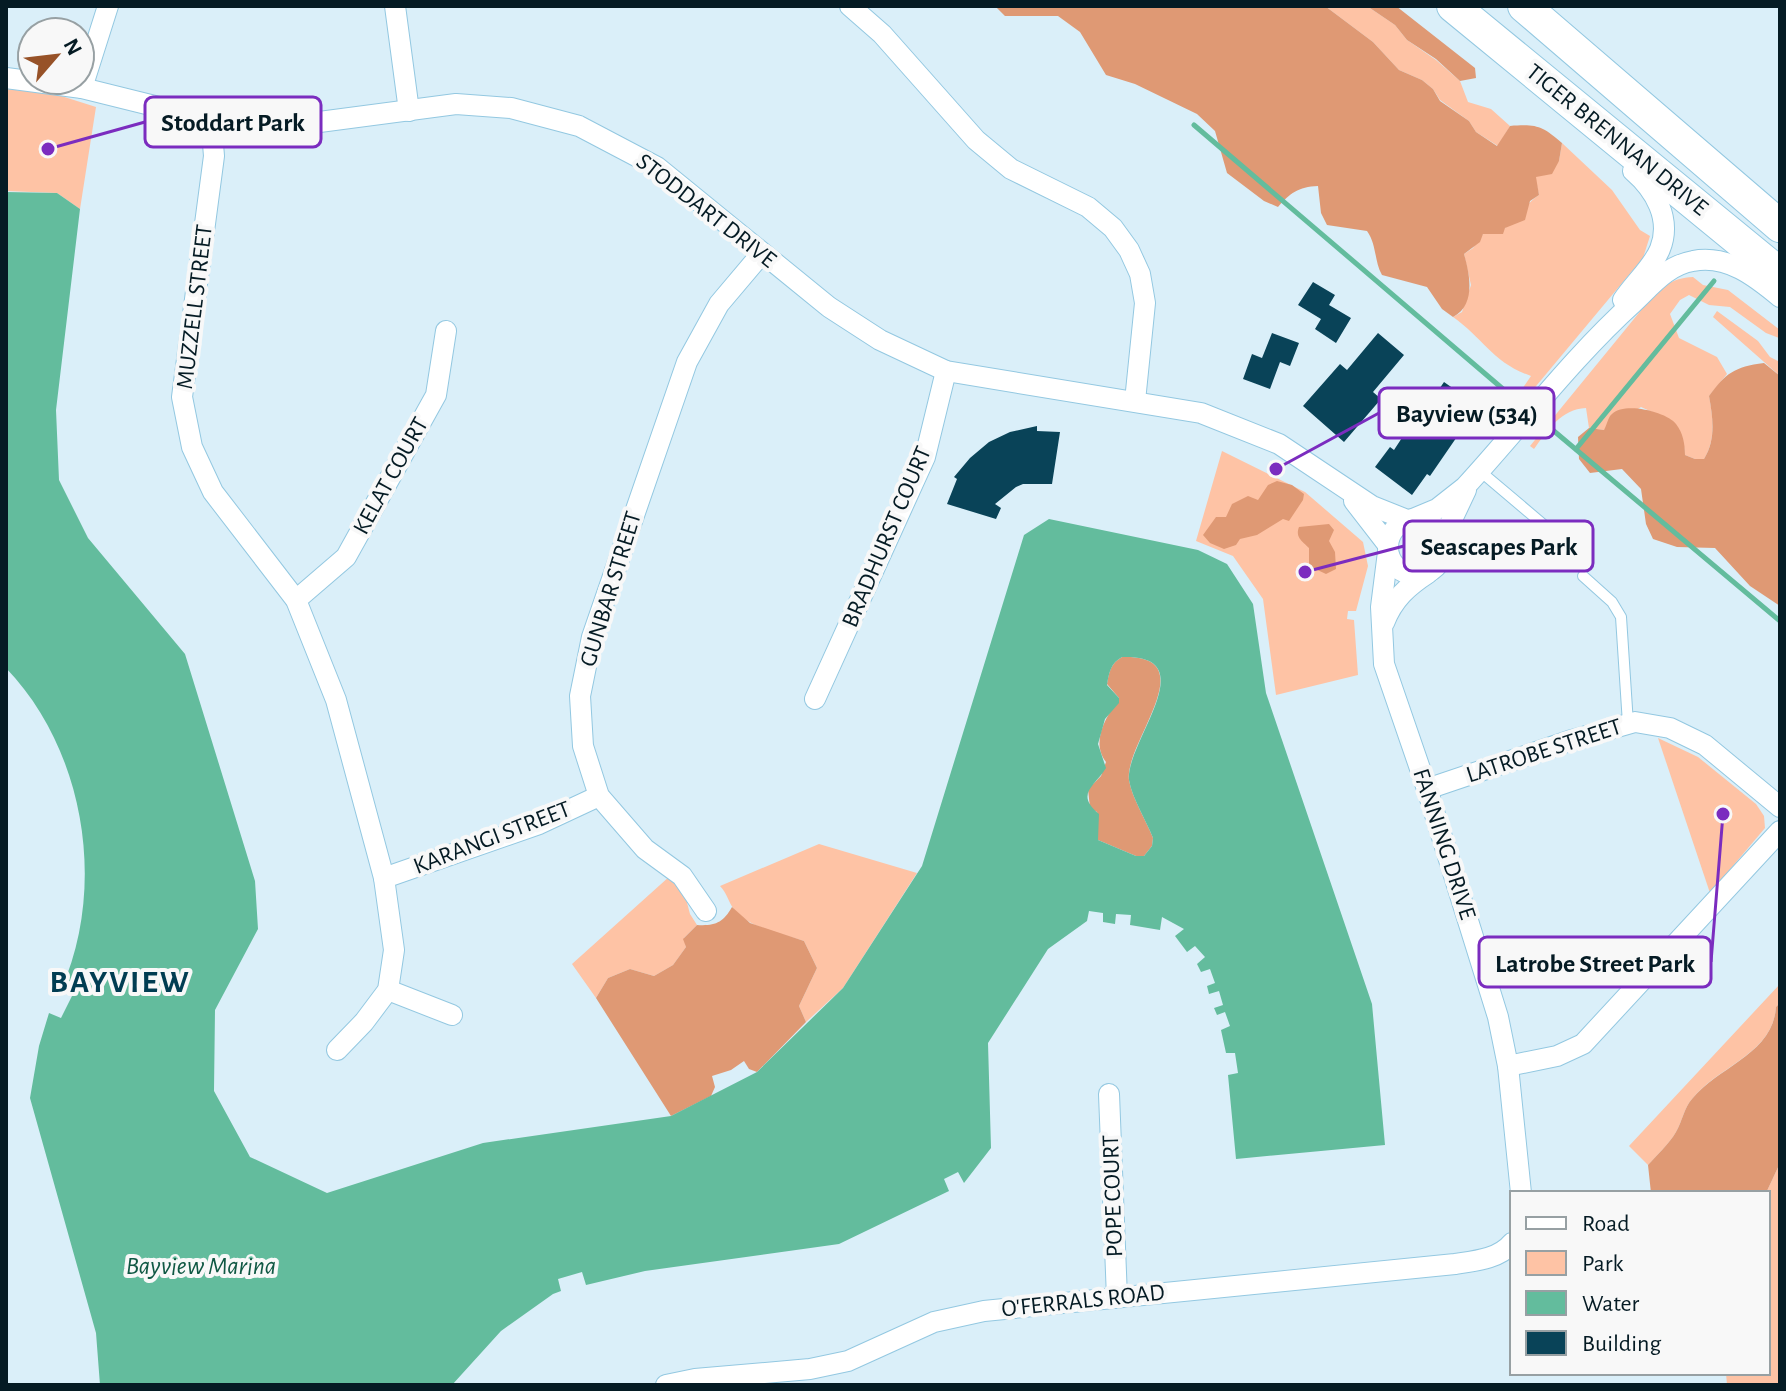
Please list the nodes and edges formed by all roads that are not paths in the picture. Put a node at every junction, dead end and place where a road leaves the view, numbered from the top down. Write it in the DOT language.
graph roads {
  1 [pos="108,6"];
  2 [pos="395,6"];
  3 [pos="850,6"];
  4 [pos="1453,6"];
  5 [pos="1524,6"];
  6 [pos="96,44"];
  7 [pos="96,91"];
  8 [pos="409,111"];
  9 [pos="211,120"];
  10 [pos="1780,226"];
  11 [pos="762,253"];
  12 [pos="1780,274"];
  13 [pos="1780,297"];
  14 [pos="1609,324"];
  15 [pos="446,331"];
  16 [pos="946,371"];
  17 [pos="1135,401"];
  18 [pos="1480,471"];
  19 [pos="1339,485"];
  20 [pos="1410,520"];
  21 [pos="1443,546"];
  22 [pos="1388,548"];
  23 [pos="1571,548"];
  24 [pos="1430,571"];
  25 [pos="1583,576"];
  26 [pos="296,600"];
  27 [pos="1381,638"];
  28 [pos="815,699"];
  29 [pos="1628,724"];
  30 [pos="1427,789"];
  31 [pos="599,796"];
  32 [pos="1780,807"];
  33 [pos="1780,831"];
  34 [pos="384,878"];
  35 [pos="706,911"];
  36 [pos="388,990"];
  37 [pos="452,1015"];
  38 [pos="337,1050"];
  39 [pos="1508,1066"];
  40 [pos="1109,1094"];
  41 [pos="1521,1191"];
  42 [pos="1510,1246"];
  43 [pos="1117,1298"];
  44 [pos="666,1385"];
  1 -- 6 [label="street"];
  2 -- 8 [label="street"];
  3 -- 17 [label="street"];
  4 -- 12 [label="main road, TIGER BRENNAN DRIVE"];
  4 -- 14 [label="street"];
  5 -- 10 [label="main road, TIGER BRENNAN DRIVE"];
  7 -- 9 [label="street, STODDART DRIVE"];
  8 -- 9 [label="street, STODDART DRIVE"];
  8 -- 11 [label="street, STODDART DRIVE"];
  9 -- 26 [label="street, MUZZELL STREET"];
  11 -- 16 [label="street, STODDART DRIVE"];
  11 -- 31 [label="street, GUNBAR STREET"];
  13 -- 14 [label="street"];
  14 -- 18 [label="street"];
  15 -- 26 [label="street, KELAT COURT"];
  16 -- 17 [label="street, STODDART DRIVE"];
  16 -- 28 [label="street, BRADHURST COURT"];
  17 -- 19 [label="street, STODDART DRIVE"];
  18 -- 20 [label="street"];
  18 -- 21 [label="street"];
  18 -- 23 [label="lane"];
  19 -- 20 [label="street, STODDART DRIVE"];
  19 -- 22 [label="street, STODDART DRIVE"];
  20 -- 21 [label="street"];
  20 -- 22 [label="street"];
  21 -- 24 [label="street"];
  22 -- 24 [label="street"];
  22 -- 27 [label="street, FANNING DRIVE"];
  24 -- 27 [label="street"];
  25 -- 29 [label="lane"];
  26 -- 34 [label="street, MUZZELL STREET"];
  27 -- 30 [label="street, FANNING DRIVE"];
  29 -- 30 [label="street, LATROBE STREET"];
  29 -- 32 [label="street, LATROBE STREET"];
  30 -- 39 [label="street, FANNING DRIVE"];
  31 -- 34 [label="street, KARANGI STREET"];
  31 -- 35 [label="street, GUNBAR STREET"];
  33 -- 39 [label="street"];
  34 -- 36 [label="street, MUZZELL STREET"];
  36 -- 37 [label="street"];
  36 -- 38 [label="street"];
  39 -- 41 [label="street, FANNING DRIVE"];
  40 -- 43 [label="street, POPE COURT"];
  42 -- 43 [label="street, O'FERRALS ROAD"];
  43 -- 44 [label="street, O'FERRALS ROAD"];
}
